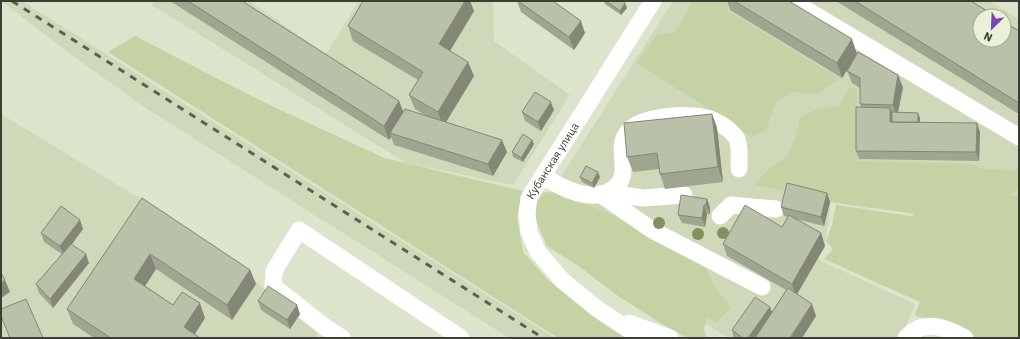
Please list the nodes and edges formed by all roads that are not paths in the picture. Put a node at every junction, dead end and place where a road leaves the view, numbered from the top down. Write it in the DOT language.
graph roads {
  1 [pos="653,1"];
  2 [pos="792,1"];
  3 [pos="1019,137"];
  4 [pos="739,169"];
  5 [pos="543,176"];
  6 [pos="603,194"];
  7 [pos="684,195"];
  8 [pos="776,209"];
  9 [pos="720,216"];
  10 [pos="762,288"];
  11 [pos="606,315"];
  12 [pos="342,338"];
  13 [pos="461,338"];
  14 [pos="642,338"];
  15 [pos="670,338"];
  16 [pos="906,338"];
  17 [pos="965,338"];
  1 -- 5 [label="street, Кубанская улица"];
  2 -- 3 [label="street"];
  4 -- 6 [label="street"];
  5 -- 6 [label="street"];
  5 -- 11 [label="street, Кубанская улица"];
  6 -- 7 [label="street"];
  6 -- 10 [label="street"];
  8 -- 9 [label="street"];
  11 -- 14 [label="street, Кубанская улица"];
  11 -- 15 [label="street"];
  12 -- 13 [label="street"];
  16 -- 17 [label="street"];
}
